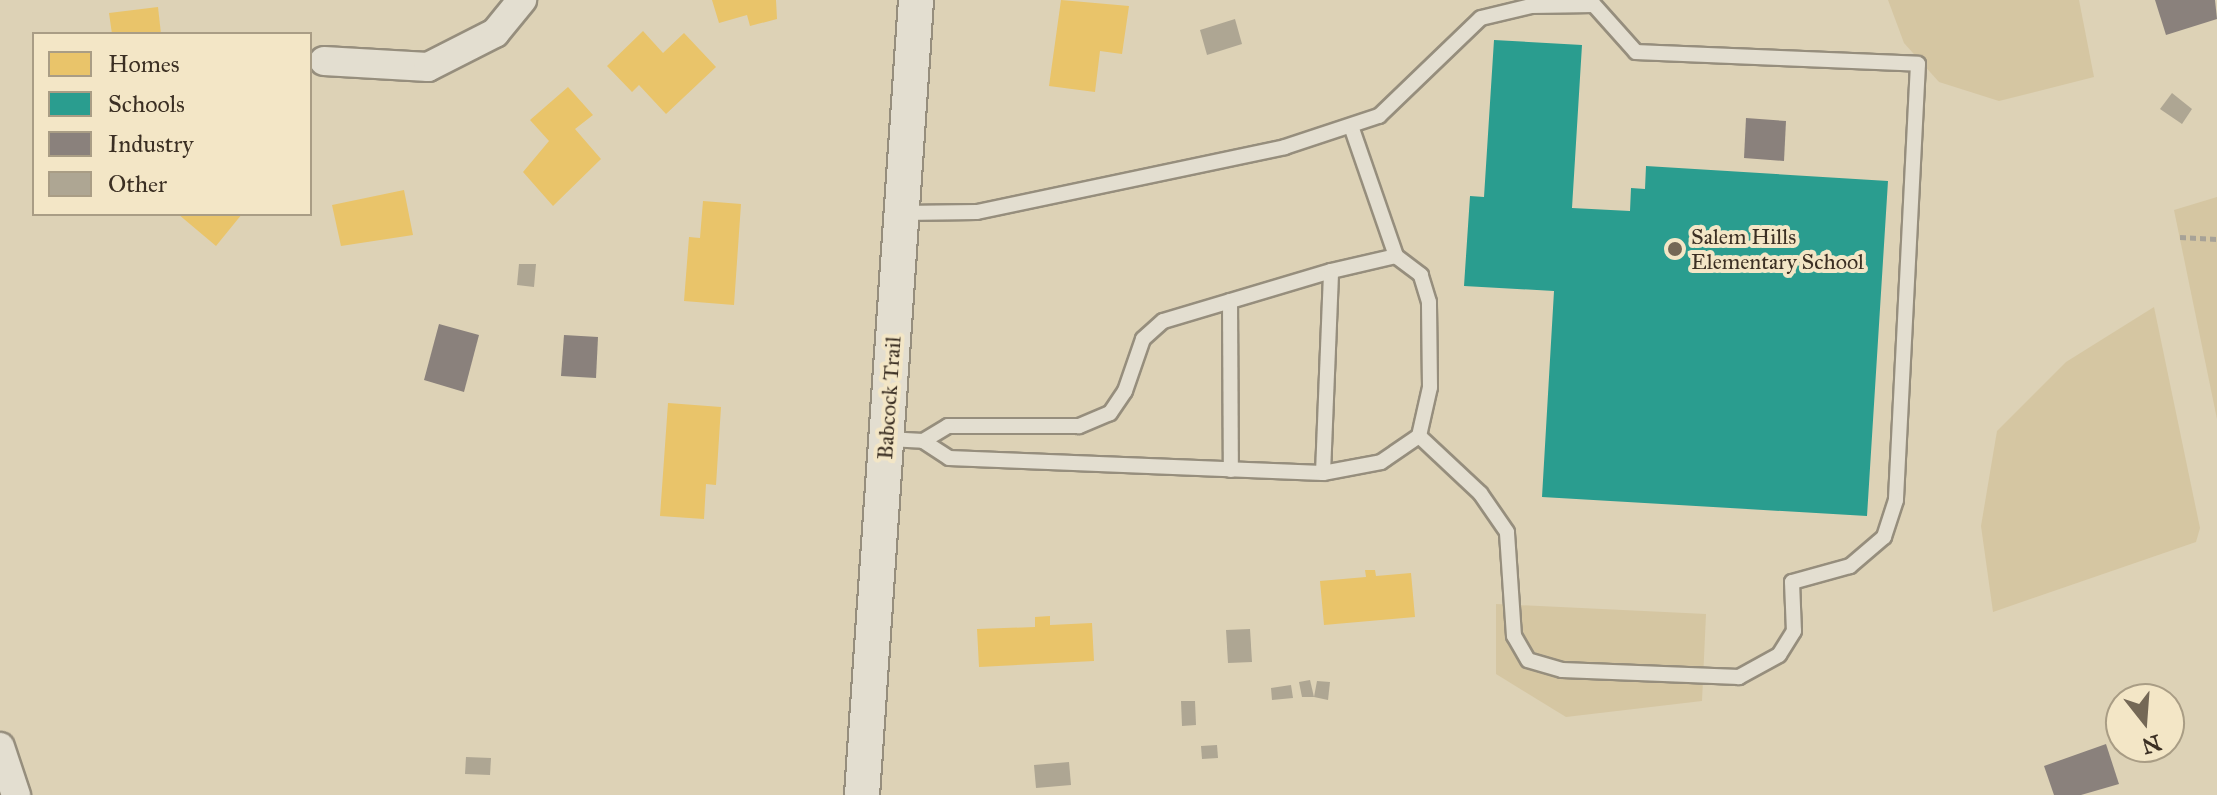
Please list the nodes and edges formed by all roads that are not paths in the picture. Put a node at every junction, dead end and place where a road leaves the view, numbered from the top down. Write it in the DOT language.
graph roads {
  1 [pos="522,0"];
  2 [pos="916,0"];
  3 [pos="324,61"];
  4 [pos="1351,126"];
  5 [pos="902,213"];
  6 [pos="1396,256"];
  7 [pos="1331,271"];
  8 [pos="1230,301"];
  9 [pos="1419,436"];
  10 [pos="887,439"];
  11 [pos="923,441"];
  12 [pos="1231,470"];
  13 [pos="1323,473"];
  14 [pos="0,747"];
  15 [pos="16,795"];
  16 [pos="862,795"];
  1 -- 3 [label="street"];
  2 -- 5 [label="street, Babcock Trail"];
  4 -- 5 [label="lane"];
  4 -- 6 [label="lane"];
  4 -- 9 [label="lane"];
  5 -- 10 [label="street, Babcock Trail"];
  6 -- 7 [label="lane"];
  6 -- 9 [label="lane"];
  7 -- 8 [label="lane"];
  7 -- 13 [label="lane"];
  8 -- 11 [label="lane"];
  8 -- 12 [label="lane"];
  9 -- 13 [label="lane"];
  10 -- 11 [label="lane"];
  10 -- 16 [label="street, Babcock Trail"];
  11 -- 12 [label="lane"];
  12 -- 13 [label="lane"];
  14 -- 15 [label="street"];
}
